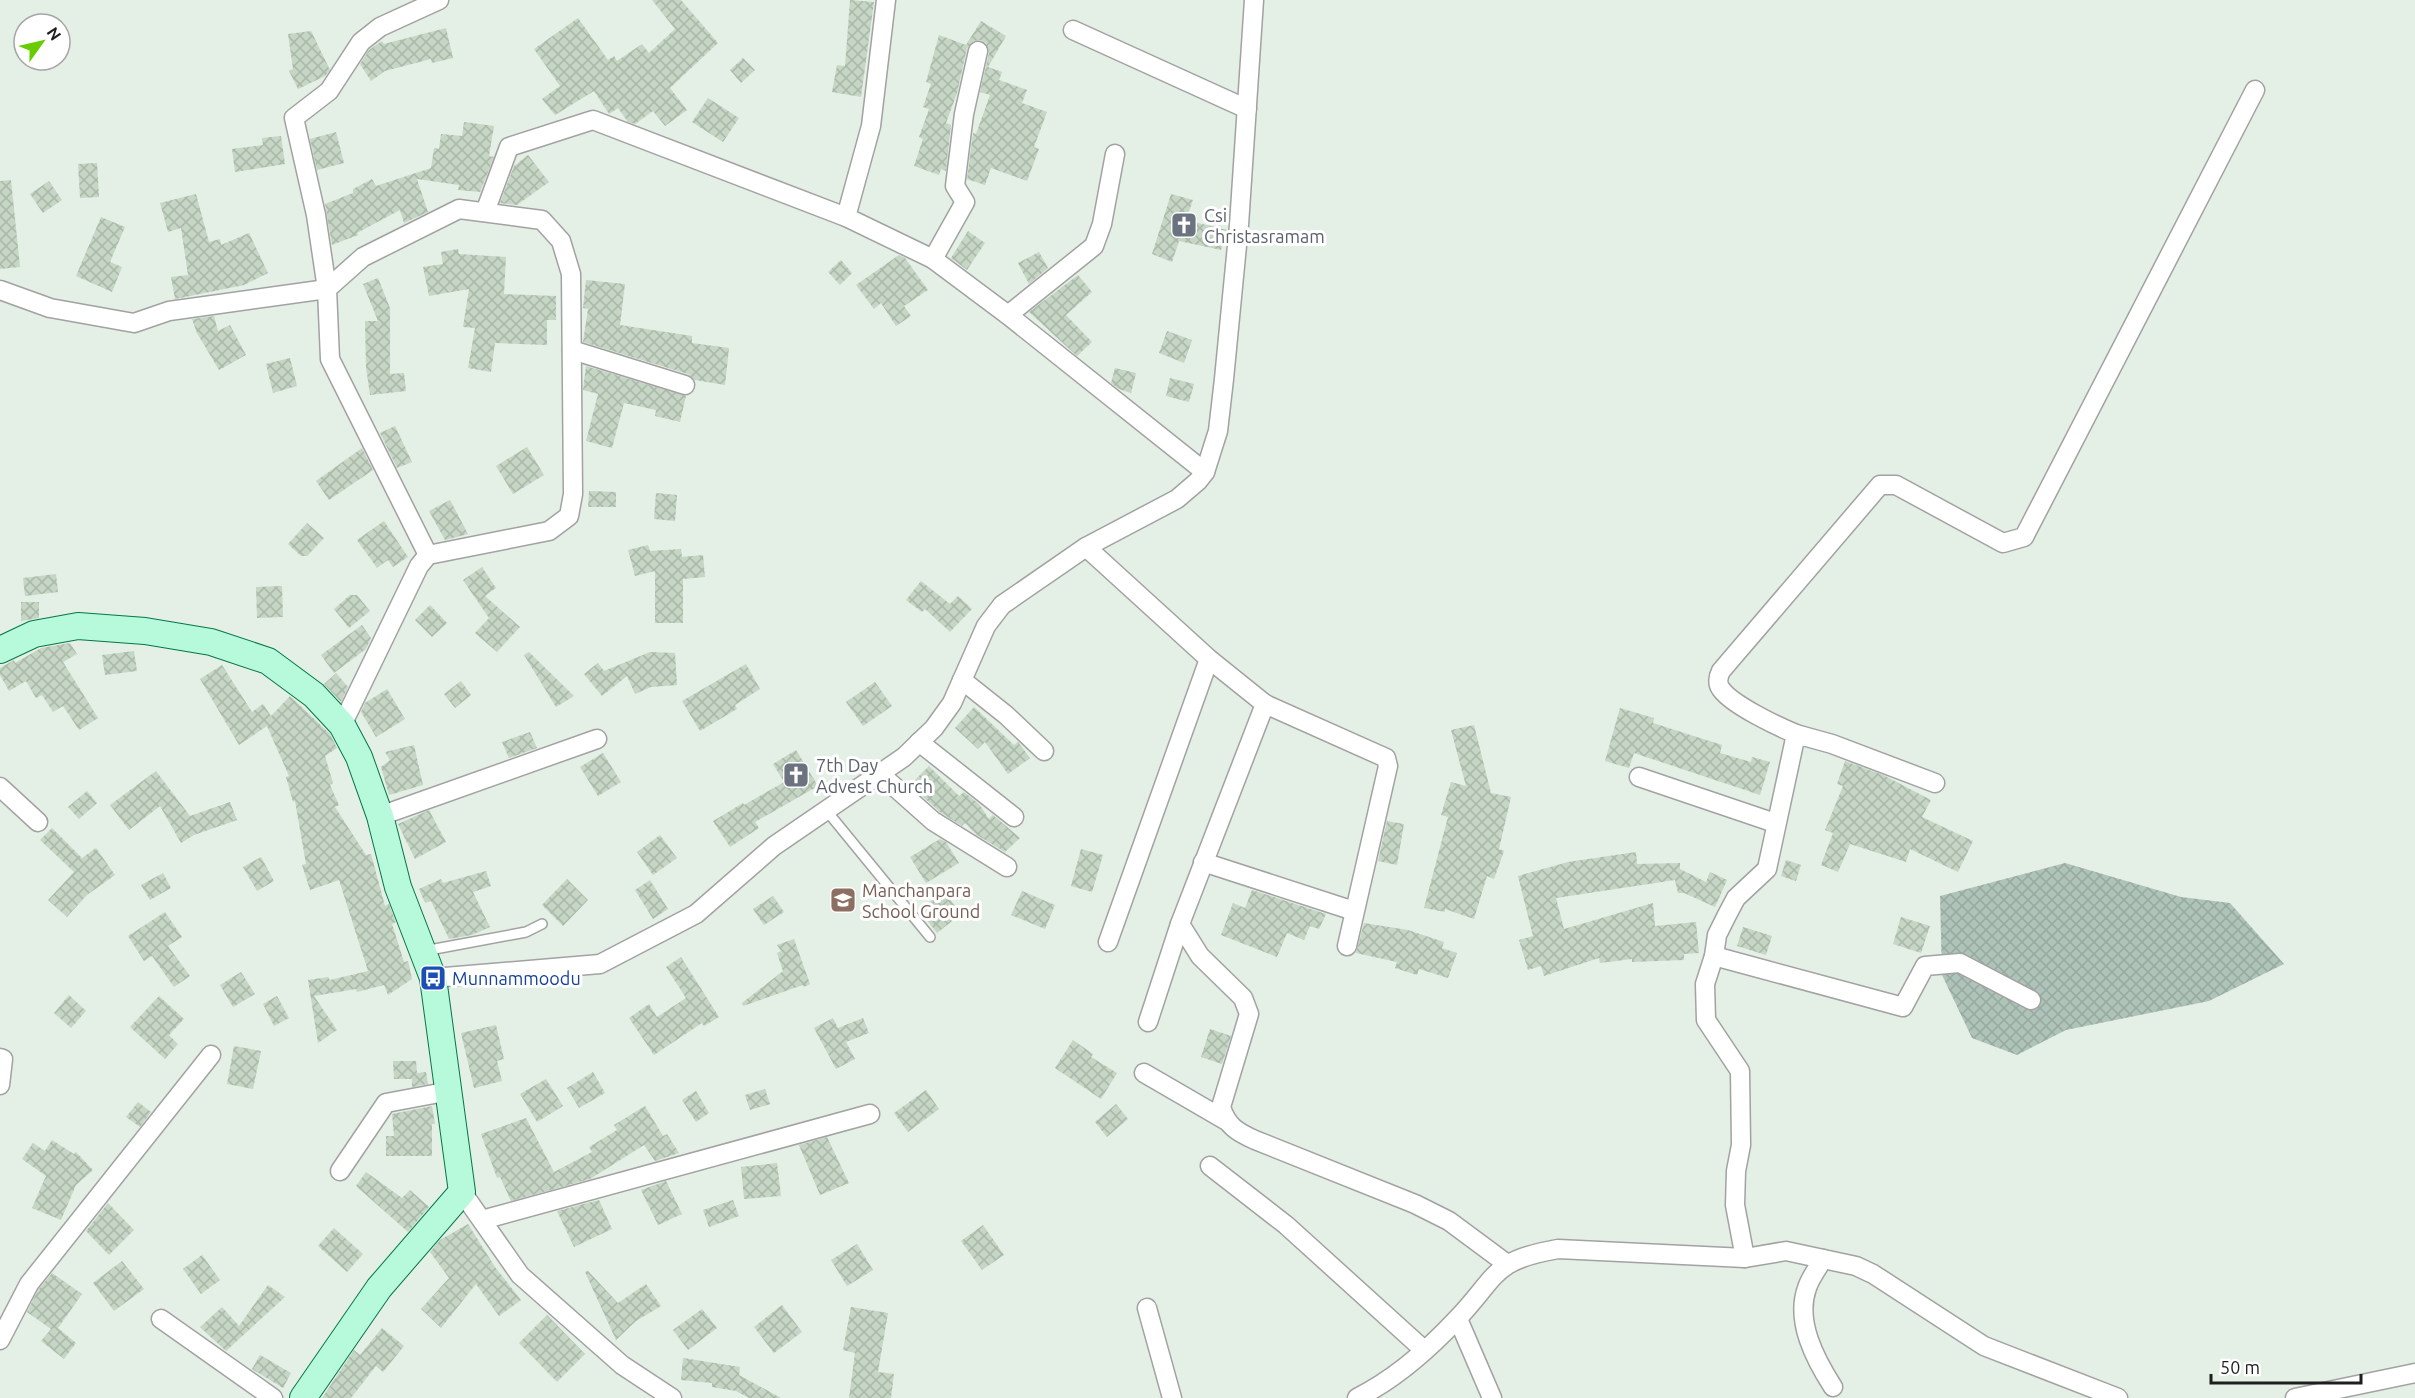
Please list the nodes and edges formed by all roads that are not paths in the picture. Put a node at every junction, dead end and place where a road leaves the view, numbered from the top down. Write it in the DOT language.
graph roads {
  1 [pos="439,0"];
  2 [pos="886,0"];
  3 [pos="1254,0"];
  4 [pos="1073,30"];
  5 [pos="978,51"];
  6 [pos="2255,90"];
  7 [pos="1247,109"];
  8 [pos="1115,154"];
  9 [pos="485,212"];
  10 [pos="846,217"];
  11 [pos="933,259"];
  12 [pos="327,289"];
  13 [pos="0,290"];
  14 [pos="1008,315"];
  15 [pos="572,350"];
  16 [pos="685,385"];
  17 [pos="1205,472"];
  18 [pos="1086,547"];
  19 [pos="428,555"];
  20 [pos="0,650"];
  21 [pos="1209,659"];
  22 [pos="962,680"];
  23 [pos="1265,704"];
  24 [pos="342,725"];
  25 [pos="1796,734"];
  26 [pos="597,739"];
  27 [pos="919,742"];
  28 [pos="1044,751"];
  29 [pos="879,773"];
  30 [pos="1639,777"];
  31 [pos="1935,783"];
  32 [pos="0,787"];
  33 [pos="826,810"];
  34 [pos="380,816"];
  35 [pos="1014,817"];
  36 [pos="38,822"];
  37 [pos="1775,823"];
  38 [pos="1203,862"];
  39 [pos="1007,867"];
  40 [pos="1354,911"];
  41 [pos="542,924"];
  42 [pos="1180,924"];
  43 [pos="930,937"];
  44 [pos="1108,942"];
  45 [pos="1347,946"];
  46 [pos="424,951"];
  47 [pos="1714,956"];
  48 [pos="433,978"];
  49 [pos="2031,1000"];
  50 [pos="1149,1022"];
  51 [pos="211,1055"];
  52 [pos="0,1058"];
  53 [pos="1144,1073"];
  54 [pos="0,1085"];
  55 [pos="450,1090"];
  56 [pos="870,1114"];
  57 [pos="1225,1120"];
  58 [pos="1210,1166"];
  59 [pos="339,1171"];
  60 [pos="462,1192"];
  61 [pos="482,1220"];
  62 [pos="1745,1258"];
  63 [pos="1823,1258"];
  64 [pos="1507,1264"];
  65 [pos="1147,1308"];
  66 [pos="1458,1318"];
  67 [pos="161,1319"];
  68 [pos="0,1340"];
  69 [pos="1424,1350"];
  70 [pos="2415,1373"];
  71 [pos="1833,1387"];
  72 [pos="273,1398"];
  73 [pos="303,1398"];
  74 [pos="672,1398"];
  75 [pos="1172,1398"];
  76 [pos="1357,1398"];
  77 [pos="1492,1398"];
  78 [pos="2118,1398"];
  79 [pos="2295,1398"];
  1 -- 12 [label="street"];
  2 -- 10 [label="street"];
  3 -- 7 [label="street"];
  4 -- 7 [label="street"];
  5 -- 11 [label="street"];
  6 -- 25 [label="street"];
  7 -- 17 [label="street"];
  8 -- 14 [label="street"];
  9 -- 10 [label="street"];
  9 -- 12 [label="street"];
  9 -- 15 [label="street"];
  10 -- 11 [label="street"];
  11 -- 14 [label="street"];
  12 -- 13 [label="street"];
  12 -- 19 [label="street"];
  14 -- 17 [label="street"];
  15 -- 16 [label="street"];
  15 -- 19 [label="street"];
  17 -- 18 [label="street"];
  18 -- 21 [label="street"];
  18 -- 22 [label="street"];
  19 -- 24 [label="street"];
  20 -- 24 [label="main road"];
  21 -- 23 [label="street"];
  21 -- 44 [label="street"];
  22 -- 27 [label="street"];
  22 -- 28 [label="street"];
  23 -- 38 [label="street"];
  23 -- 40 [label="street"];
  24 -- 34 [label="main road"];
  25 -- 31 [label="street"];
  25 -- 37 [label="street"];
  26 -- 34 [label="street"];
  27 -- 29 [label="street"];
  27 -- 35 [label="street"];
  29 -- 33 [label="street"];
  29 -- 39 [label="street"];
  30 -- 37 [label="street"];
  32 -- 36 [label="street"];
  33 -- 43 [label="lane"];
  33 -- 48 [label="street"];
  34 -- 46 [label="main road"];
  37 -- 47 [label="street"];
  38 -- 40 [label="street"];
  38 -- 42 [label="street"];
  40 -- 45 [label="street"];
  41 -- 46 [label="lane"];
  42 -- 50 [label="street"];
  42 -- 57 [label="street"];
  46 -- 48 [label="main road"];
  47 -- 49 [label="street"];
  47 -- 62 [label="street"];
  48 -- 55 [label="main road"];
  51 -- 68 [label="street"];
  52 -- 54 [label="street"];
  53 -- 57 [label="street"];
  55 -- 59 [label="street"];
  55 -- 60 [label="main road"];
  56 -- 61 [label="street"];
  57 -- 64 [label="street"];
  58 -- 69 [label="street"];
  60 -- 61 [label="street"];
  60 -- 73 [label="main road"];
  61 -- 74 [label="street"];
  62 -- 63 [label="street"];
  62 -- 64 [label="street"];
  63 -- 71 [label="street"];
  63 -- 78 [label="street"];
  64 -- 66 [label="street"];
  65 -- 75 [label="street"];
  66 -- 69 [label="street"];
  66 -- 77 [label="street"];
  67 -- 72 [label="street"];
  69 -- 76 [label="street"];
  70 -- 79 [label="street"];
}
